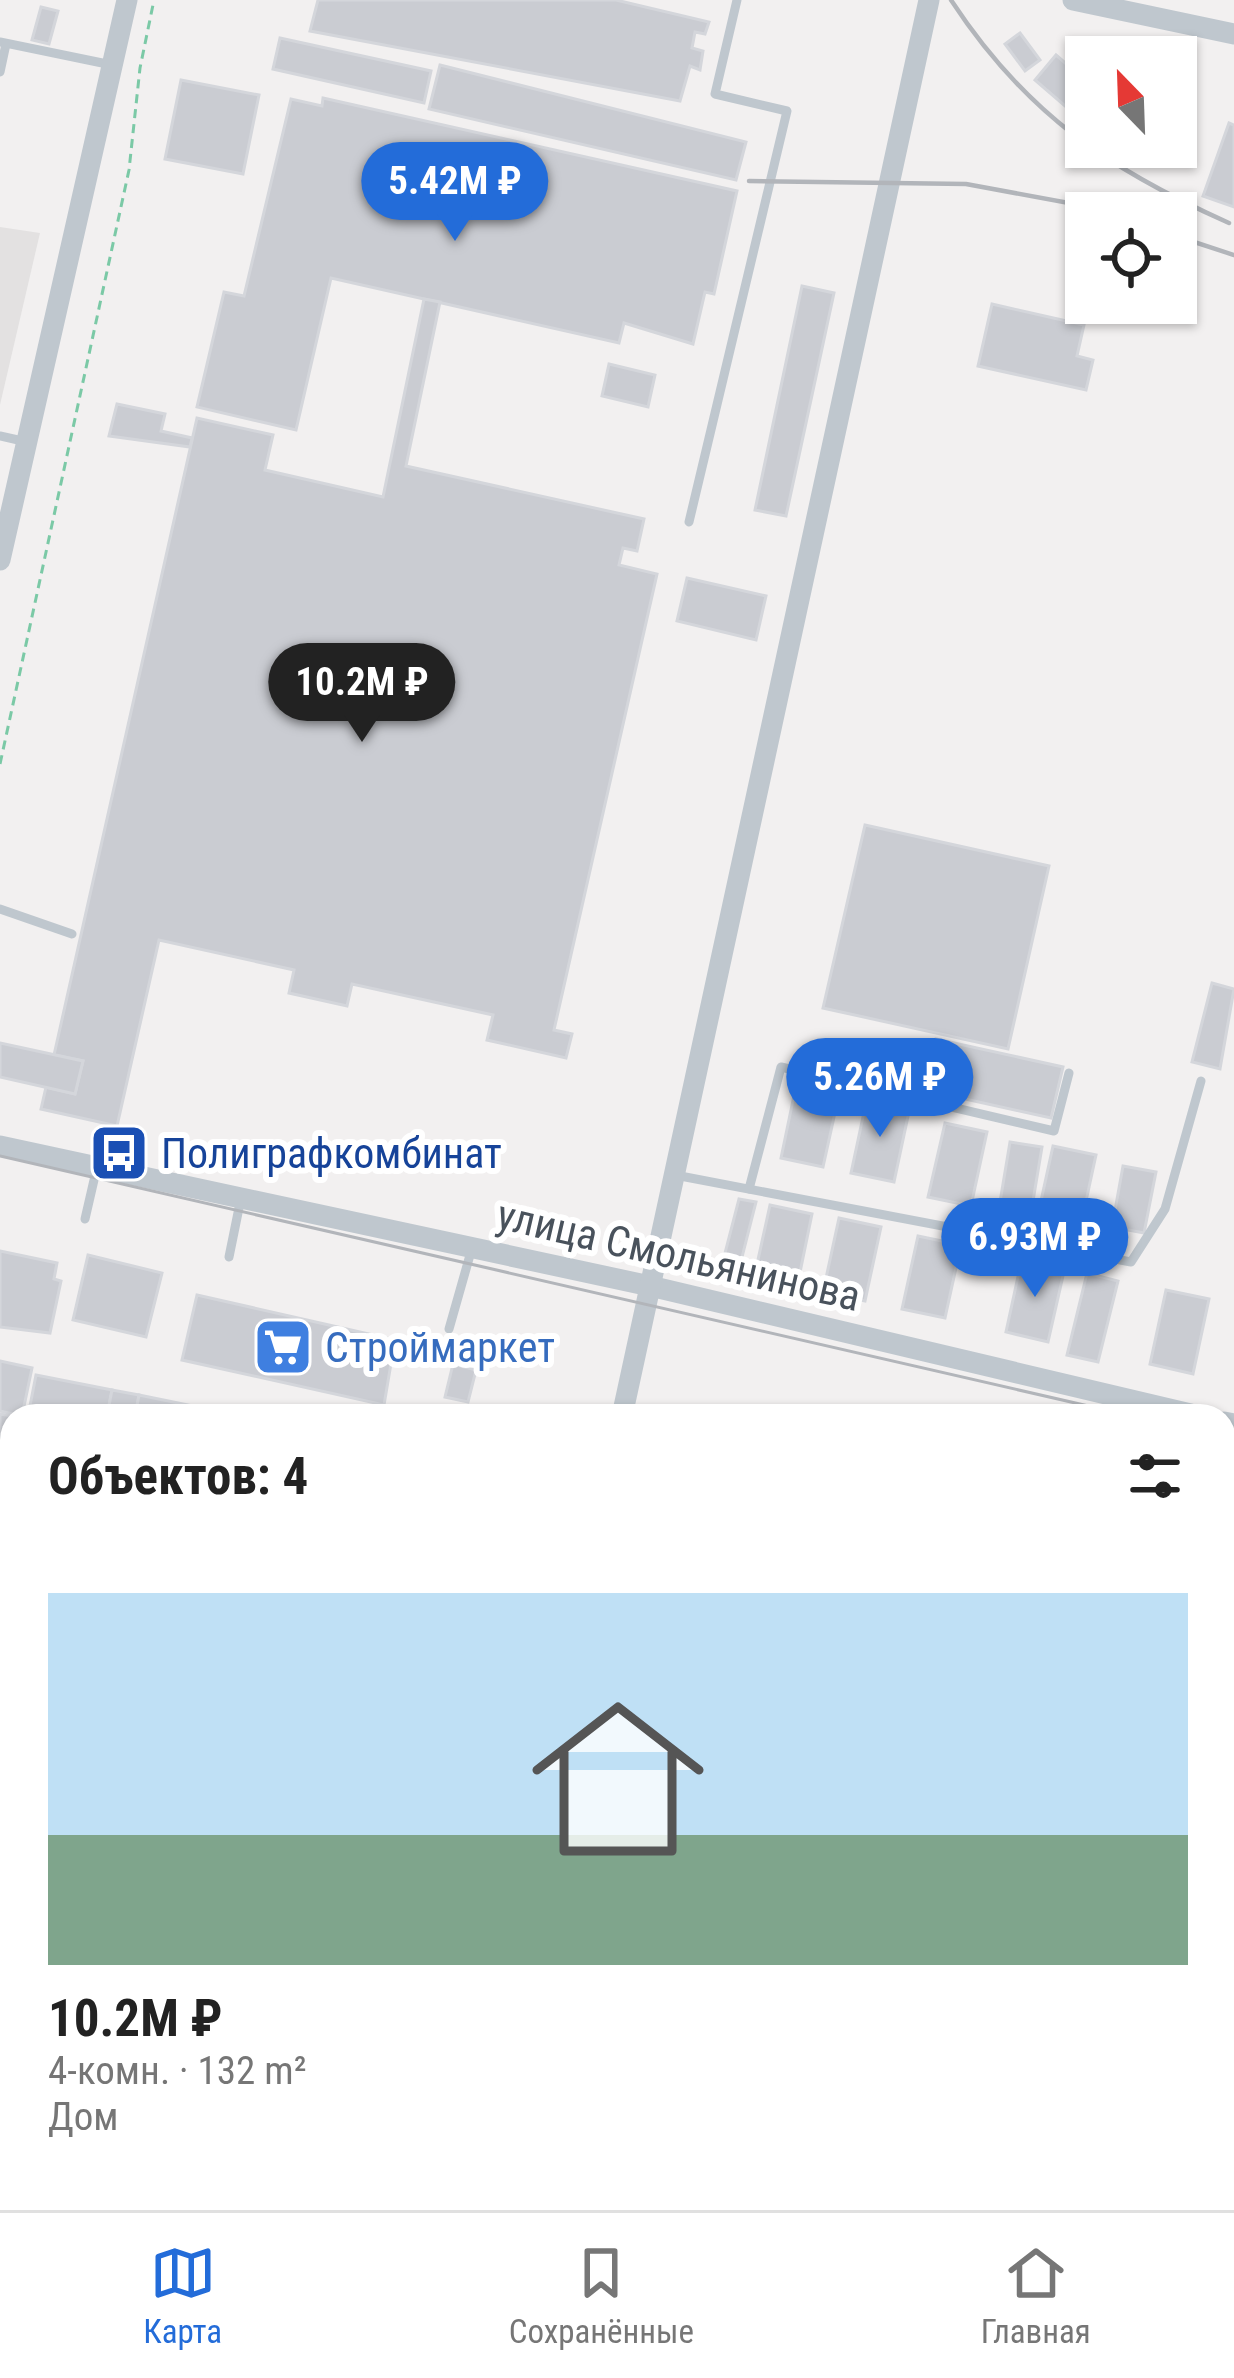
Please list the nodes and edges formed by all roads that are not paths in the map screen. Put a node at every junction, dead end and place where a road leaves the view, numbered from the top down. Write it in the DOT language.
graph roads {
  1 [pos="127,0"];
  2 [pos="737,0"];
  3 [pos="929,0"];
  4 [pos="1073,0"];
  5 [pos="1234,34"];
  6 [pos="3,43"];
  7 [pos="112,65"];
  8 [pos="0,73"];
  9 [pos="0,436"];
  10 [pos="27,442"];
  11 [pos="689,522"];
  12 [pos="0,560"];
  13 [pos="0,909"];
  14 [pos="72,934"];
  15 [pos="1069,1072"];
  16 [pos="1201,1081"];
  17 [pos="0,1146"];
  18 [pos="97,1167"];
  19 [pos="674,1175"];
  20 [pos="749,1189"];
  21 [pos="241,1198"];
  22 [pos="85,1219"];
  23 [pos="472,1248"];
  24 [pos="229,1257"];
  25 [pos="650,1286"];
  26 [pos="449,1329"];
  27 [pos="625,1404"];
  28 [pos="1148,1404"];
  1 -- 7 [label="street"];
  2 -- 11 [label="lane"];
  3 -- 19 [label="street"];
  4 -- 5 [label="street"];
  6 -- 7 [label="lane"];
  6 -- 8 [label="lane"];
  7 -- 10 [label="street"];
  9 -- 10 [label="lane"];
  10 -- 12 [label="street"];
  13 -- 14 [label="lane"];
  15 -- 20 [label="lane"];
  16 -- 20 [label="lane"];
  17 -- 18 [label="street, улица Смольянинова"];
  18 -- 21 [label="street, улица Смольянинова"];
  18 -- 22 [label="lane"];
  19 -- 20 [label="lane"];
  19 -- 25 [label="street"];
  21 -- 23 [label="street, улица Смольянинова"];
  21 -- 24 [label="lane"];
  23 -- 25 [label="street, улица Смольянинова"];
  23 -- 26 [label="lane"];
  25 -- 27 [label="street"];
  25 -- 28 [label="street, улица Смольянинова"];
}
